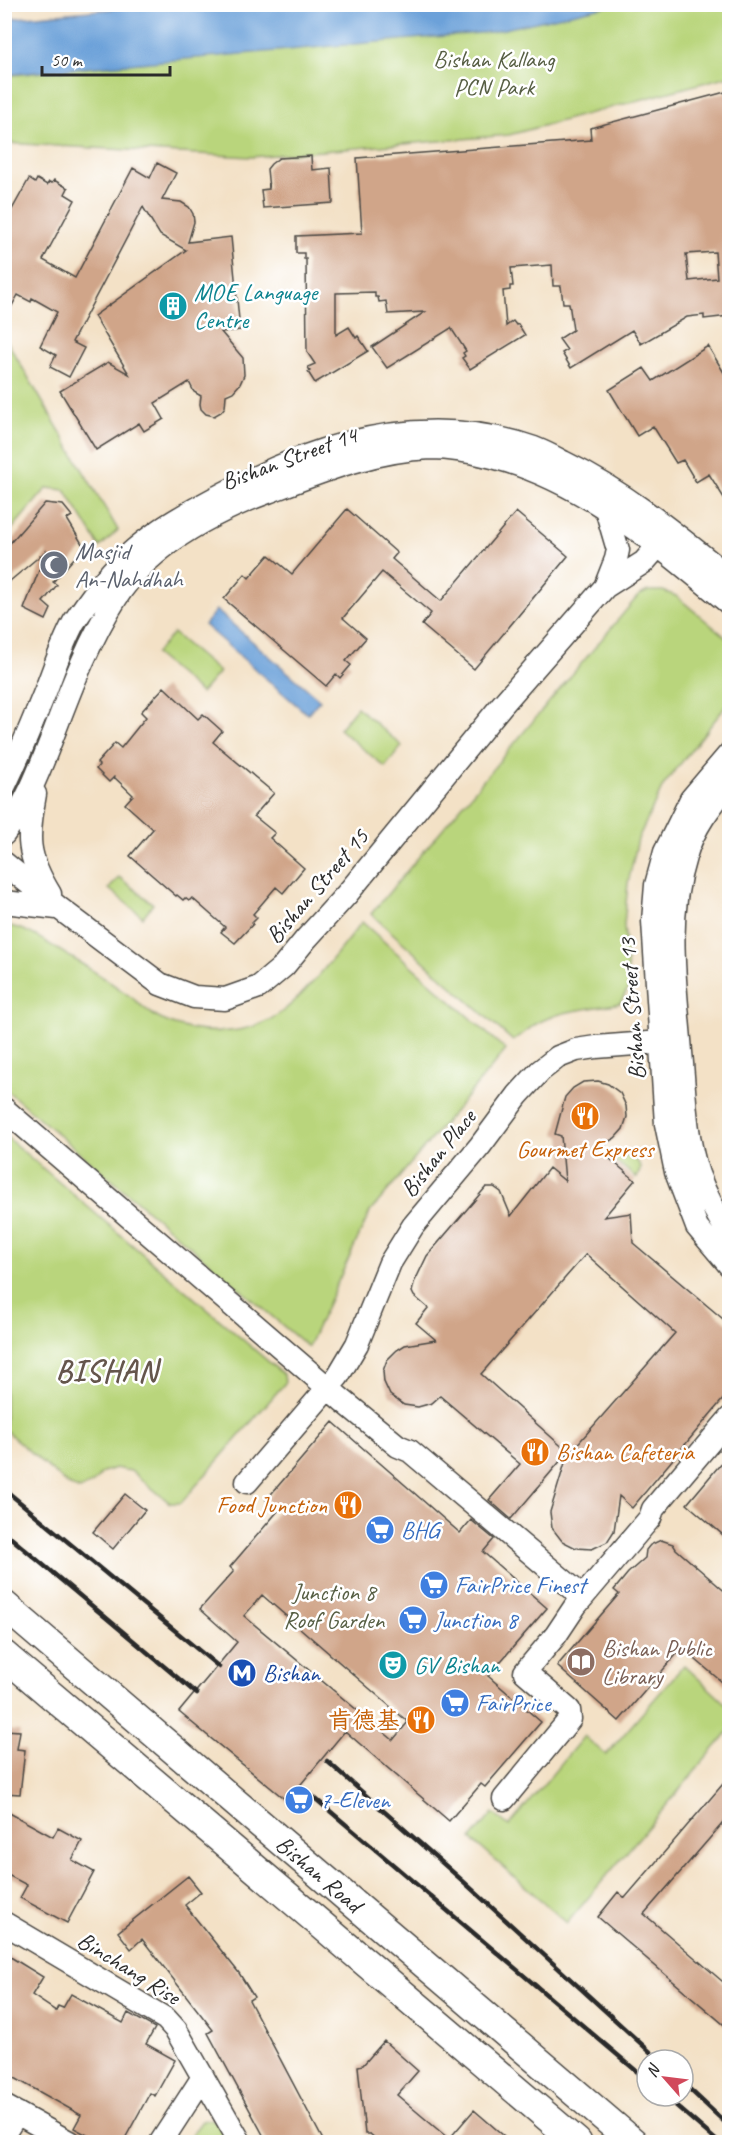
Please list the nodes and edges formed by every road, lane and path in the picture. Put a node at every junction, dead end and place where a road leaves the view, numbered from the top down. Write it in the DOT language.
graph roads {
  1 [pos="606,509"];
  2 [pos="656,518"];
  3 [pos="658,546"];
  4 [pos="729,578"];
  5 [pos="605,587"];
  6 [pos="729,604"];
  7 [pos="729,753"];
  8 [pos="40,772"];
  9 [pos="729,783"];
  10 [pos="4,787"];
  11 [pos="4,834"];
  12 [pos="4,863"];
  13 [pos="4,902"];
  14 [pos="59,908"];
  15 [pos="661,1042"];
  16 [pos="4,1109"];
  17 [pos="729,1235"];
  18 [pos="729,1266"];
  19 [pos="328,1388"];
  20 [pos="729,1418"];
  21 [pos="729,1431"];
  22 [pos="247,1482"];
  23 [pos="650,1518"];
  24 [pos="579,1601"];
  25 [pos="4,1605"];
  26 [pos="4,1655"];
  27 [pos="504,1799"];
  28 [pos="4,1923"];
  29 [pos="203,2077"];
  30 [pos="11,2110"];
  31 [pos="4,2134"];
  32 [pos="69,2142"];
  33 [pos="161,2142"];
  34 [pos="240,2142"];
  35 [pos="577,2142"];
  36 [pos="633,2142"];
  1 -- 3 [label="street, Bishan Street 14"];
  1 -- 5 [label="street, Bishan Street 15"];
  1 -- 8 [label="street, Bishan Street 14"];
  2 -- 3 [label="street"];
  2 -- 4 [label="street, Bishan Street 14"];
  2 -- 10 [label="street, Bishan Street 14"];
  3 -- 5 [label="street, Bishan Street 15"];
  3 -- 6 [label="street, Bishan Street 14"];
  5 -- 14 [label="street, Bishan Street 15"];
  7 -- 15 [label="street, Bishan Street 13"];
  8 -- 11 [label="street, Bishan Street 14"];
  8 -- 14 [label="street"];
  9 -- 17 [label="street, Bishan Street 13"];
  12 -- 14 [label="street, Bishan Street 15"];
  13 -- 14 [label="street"];
  15 -- 18 [label="street, Bishan Street 13"];
  15 -- 19 [label="street, Bishan Place"];
  16 -- 19 [label="street"];
  19 -- 22 [label="street, Bishan Place"];
  19 -- 24 [label="street"];
  20 -- 23 [label="street"];
  21 -- 23 [label="street"];
  23 -- 24 [label="street"];
  24 -- 27 [label="street"];
  25 -- 36 [label="main road, Bishan Road"];
  26 -- 35 [label="main road, Bishan Road"];
  28 -- 29 [label="street, Binchang Rise"];
  29 -- 33 [label="street"];
  29 -- 34 [label="street, Binchang Rise"];
  30 -- 31 [label="street"];
  30 -- 32 [label="street"];
}
